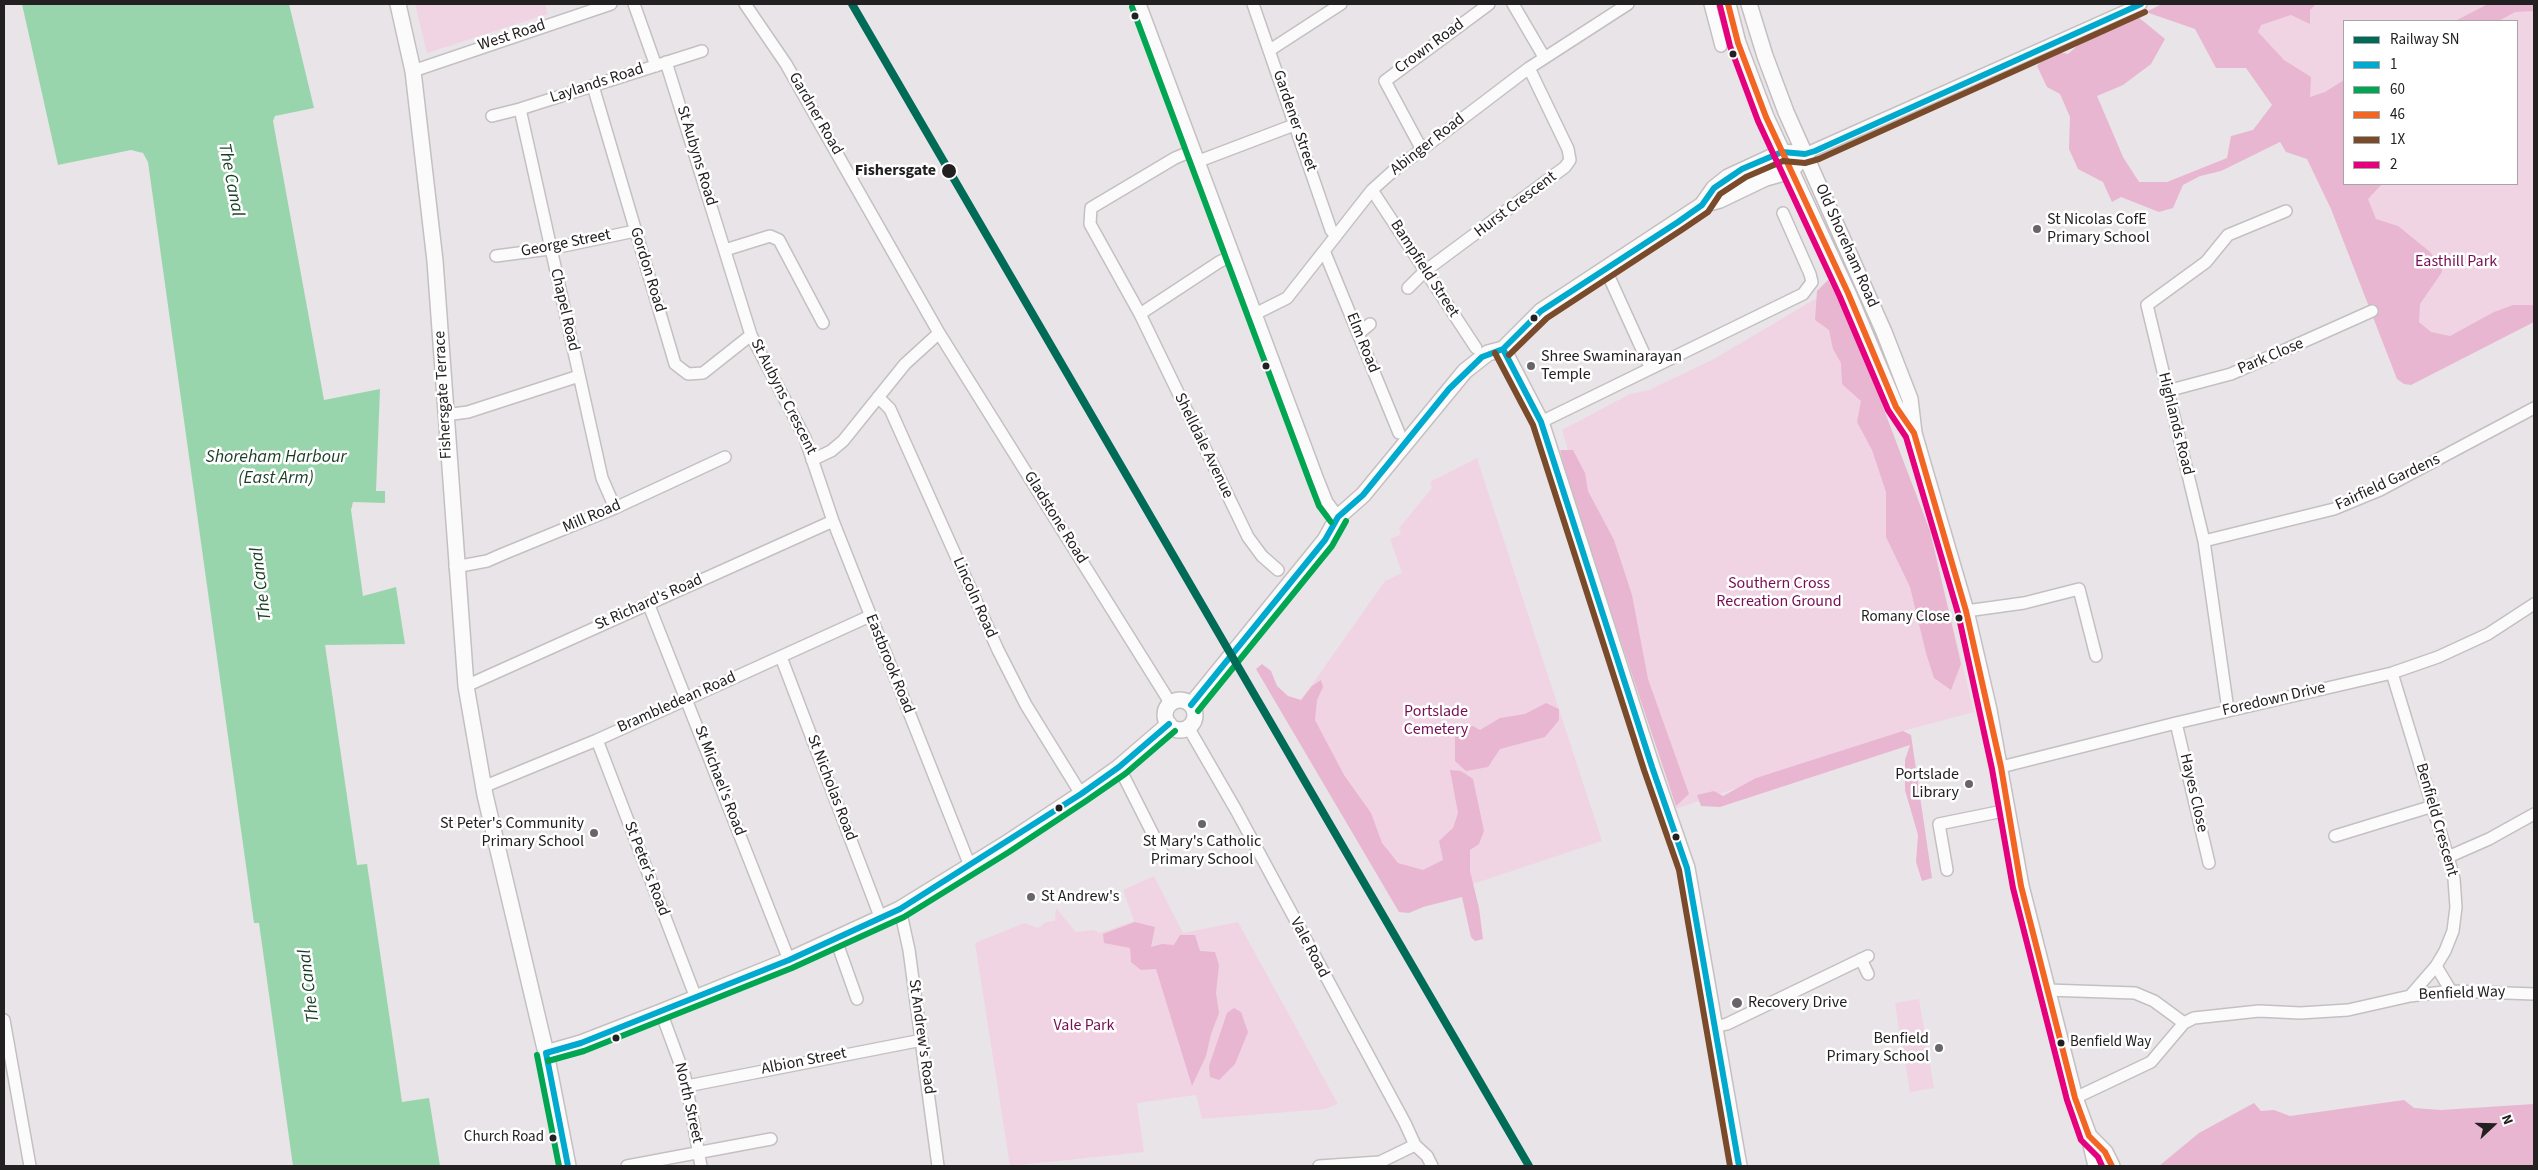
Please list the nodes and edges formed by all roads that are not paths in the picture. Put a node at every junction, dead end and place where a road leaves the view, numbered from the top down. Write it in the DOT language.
graph roads {
  1 [pos="398,4"];
  2 [pos="612,4"];
  3 [pos="634,4"];
  4 [pos="744,4"];
  5 [pos="1140,4"];
  6 [pos="1253,4"];
  7 [pos="1341,4"];
  8 [pos="1489,4"];
  9 [pos="1513,4"];
  10 [pos="1628,4"];
  11 [pos="1710,4"];
  12 [pos="1728,4"];
  13 [pos="1749,4"];
  14 [pos="2137,5"];
  15 [pos="1720,46"];
  16 [pos="1270,50"];
  17 [pos="702,51"];
  18 [pos="1544,58"];
  19 [pos="661,64"];
  20 [pos="1528,68"];
  21 [pos="412,70"];
  22 [pos="593,86"];
  23 [pos="520,109"];
  24 [pos="492,116"];
  25 [pos="1294,125"];
  26 [pos="1421,148"];
  27 [pos="1194,150"];
  28 [pos="1782,152"];
  29 [pos="1805,154"];
  30 [pos="1199,161"];
  31 [pos="1791,171"];
  32 [pos="1766,178"];
  33 [pos="1372,190"];
  34 [pos="1702,204"];
  35 [pos="1808,206"];
  36 [pos="2286,211"];
  37 [pos="1783,213"];
  38 [pos="635,231"];
  39 [pos="1336,236"];
  40 [pos="550,248"];
  41 [pos="725,250"];
  42 [pos="1325,253"];
  43 [pos="1234,255"];
  44 [pos="496,256"];
  45 [pos="1605,268"];
  46 [pos="1425,271"];
  47 [pos="1408,288"];
  48 [pos="2372,312"];
  49 [pos="1140,314"];
  50 [pos="1255,314"];
  51 [pos="823,322"];
  52 [pos="1370,324"];
  53 [pos="939,333"];
  54 [pos="1358,334"];
  55 [pos="751,335"];
  56 [pos="1476,348"];
  57 [pos="1503,349"];
  58 [pos="1650,367"];
  59 [pos="579,376"];
  60 [pos="2166,391"];
  61 [pos="878,397"];
  62 [pos="2534,408"];
  63 [pos="445,415"];
  64 [pos="1540,422"];
  65 [pos="1399,433"];
  66 [pos="1914,433"];
  67 [pos="725,457"];
  68 [pos="812,460"];
  69 [pos="616,508"];
  70 [pos="1338,517"];
  71 [pos="833,521"];
  72 [pos="2204,541"];
  73 [pos="456,567"];
  74 [pos="1278,570"];
  75 [pos="648,603"];
  76 [pos="2534,604"];
  77 [pos="1966,610"];
  78 [pos="870,616"];
  79 [pos="2096,656"];
  80 [pos="781,657"];
  81 [pos="2392,673"];
  82 [pos="466,686"];
  83 [pos="687,698"];
  84 [pos="1171,704"];
  85 [pos="1192,705"];
  86 [pos="2228,710"];
  87 [pos="2176,722"];
  88 [pos="1169,724"];
  89 [pos="1188,728"];
  90 [pos="597,740"];
  91 [pos="1119,767"];
  92 [pos="2001,767"];
  93 [pos="483,787"];
  94 [pos="1081,794"];
  95 [pos="2433,806"];
  96 [pos="2008,810"];
  97 [pos="2534,814"];
  98 [pos="2335,836"];
  99 [pos="2448,857"];
  100 [pos="1165,858"];
  101 [pos="2209,863"];
  102 [pos="970,866"];
  103 [pos="1947,870"];
  104 [pos="900,909"];
  105 [pos="881,919"];
  106 [pos="836,940"];
  107 [pos="789,960"];
  108 [pos="2436,966"];
  109 [pos="1868,974"];
  110 [pos="2047,990"];
  111 [pos="2451,991"];
  112 [pos="2534,994"];
  113 [pos="2410,996"];
  114 [pos="696,998"];
  115 [pos="857,999"];
  116 [pos="661,1012"];
  117 [pos="4,1020"];
  118 [pos="2184,1023"];
  119 [pos="1714,1027"];
  120 [pos="922,1040"];
  121 [pos="546,1052"];
  122 [pos="687,1086"];
  123 [pos="2076,1098"];
  124 [pos="2089,1136"];
  125 [pos="771,1139"];
  126 [pos="1415,1145"];
  127 [pos="699,1154"];
  128 [pos="30,1166"];
  129 [pos="568,1166"];
  130 [pos="627,1166"];
  131 [pos="701,1166"];
  132 [pos="938,1166"];
  133 [pos="1319,1166"];
  134 [pos="1432,1166"];
  135 [pos="1739,1166"];
  136 [pos="2096,1166"];
  137 [pos="2112,1166"];
  1 -- 21 [label="main road, Fishersgate Terrace"];
  2 -- 21 [label="street, West Road"];
  3 -- 19 [label="street, St Aubyns Road"];
  4 -- 53 [label="street, Gardner Road"];
  5 -- 27 [label="street"];
  6 -- 16 [label="street, Gardener Street"];
  7 -- 16 [label="street"];
  8 -- 26 [label="street, Crown Road"];
  9 -- 18 [label="street"];
  10 -- 18 [label="street, Abinger Road"];
  11 -- 15 [label="street"];
  12 -- 28 [label="main road, Old Shoreham Road"];
  13 -- 29 [label="main road, Old Shoreham Road"];
  14 -- 29 [label="street"];
  16 -- 25 [label="street, Gardener Street"];
  17 -- 19 [label="street, Laylands Road"];
  18 -- 20 [label="street, Abinger Road"];
  19 -- 22 [label="street, Laylands Road"];
  19 -- 41 [label="street, St Aubyns Road"];
  20 -- 26 [label="street, Abinger Road"];
  20 -- 46 [label="street, Hurst Crescent"];
  21 -- 63 [label="main road, Fishersgate Terrace"];
  22 -- 23 [label="street, Laylands Road"];
  22 -- 38 [label="street, Gordon Road"];
  23 -- 24 [label="street, Laylands Road"];
  23 -- 40 [label="street, Chapel Road"];
  25 -- 30 [label="street"];
  25 -- 39 [label="street, Gardener Street"];
  26 -- 33 [label="street, Abinger Road"];
  27 -- 30 [label="street"];
  27 -- 49 [label="street, Shelldale Avenue"];
  28 -- 29 [label="main road"];
  28 -- 31 [label="main road, Old Shoreham Road"];
  28 -- 34 [label="main road"];
  29 -- 31 [label="main road"];
  29 -- 66 [label="main road, Old Shoreham Road"];
  30 -- 43 [label="street"];
  31 -- 32 [label="main road"];
  31 -- 35 [label="main road, Old Shoreham Road"];
  32 -- 34 [label="main road"];
  32 -- 35 [label="main road"];
  33 -- 39 [label="street, Abinger Road"];
  33 -- 46 [label="street, Bampfield Street"];
  34 -- 45 [label="main road"];
  35 -- 66 [label="main road, Old Shoreham Road"];
  36 -- 60 [label="street, Highlands Road"];
  37 -- 58 [label="street"];
  38 -- 40 [label="street, George Street"];
  38 -- 55 [label="street, Gordon Road"];
  39 -- 42 [label="street, Abinger Road"];
  40 -- 44 [label="street, George Street"];
  40 -- 59 [label="street, Chapel Road"];
  41 -- 51 [label="street"];
  41 -- 55 [label="street, St Aubyns Crescent"];
  42 -- 50 [label="street, Abinger Road"];
  42 -- 54 [label="street, Elm Road"];
  43 -- 49 [label="street"];
  43 -- 50 [label="street"];
  45 -- 57 [label="main road"];
  45 -- 58 [label="street"];
  46 -- 47 [label="street"];
  46 -- 56 [label="street, Bampfield Street"];
  48 -- 60 [label="street, Park Close"];
  49 -- 74 [label="street, Shelldale Avenue"];
  50 -- 70 [label="street"];
  52 -- 54 [label="street"];
  53 -- 61 [label="street, St Aubyns Crescent"];
  53 -- 84 [label="street, Gladstone Road"];
  54 -- 65 [label="street, Elm Road"];
  55 -- 68 [label="street, St Aubyns Crescent"];
  57 -- 64 [label="main road"];
  57 -- 70 [label="main road"];
  58 -- 64 [label="street"];
  59 -- 63 [label="street"];
  59 -- 69 [label="street, Chapel Road"];
  60 -- 72 [label="street, Highlands Road"];
  61 -- 68 [label="street, St Aubyns Crescent"];
  61 -- 94 [label="street, Lincoln Road"];
  62 -- 72 [label="street, Fairfield Gardens"];
  63 -- 73 [label="main road, Fishersgate Terrace"];
  64 -- 119 [label="main road"];
  66 -- 77 [label="main road, Old Shoreham Road"];
  67 -- 69 [label="street, Mill Road"];
  68 -- 71 [label="street, Eastbrook Road"];
  69 -- 73 [label="street, Mill Road"];
  70 -- 85 [label="main road"];
  71 -- 75 [label="street, St Richard's Road"];
  71 -- 78 [label="street, Eastbrook Road"];
  72 -- 86 [label="street, Highlands Road"];
  73 -- 82 [label="main road, Fishersgate Terrace"];
  75 -- 82 [label="street, St Richard's Road"];
  75 -- 83 [label="street, St Michael's Road"];
  76 -- 81 [label="street, Foredown Drive"];
  77 -- 79 [label="street"];
  77 -- 92 [label="main road, Old Shoreham Road"];
  78 -- 80 [label="street, Brambledean Road"];
  78 -- 102 [label="street, Eastbrook Road"];
  80 -- 83 [label="street, Brambledean Road"];
  80 -- 105 [label="street, St Nicholas Road"];
  81 -- 86 [label="street, Foredown Drive"];
  81 -- 95 [label="street, Benfield Crescent"];
  82 -- 93 [label="main road, Fishersgate Terrace"];
  83 -- 90 [label="street, Brambledean Road"];
  83 -- 107 [label="street, St Michael's Road"];
  84 -- 85 [label="main road"];
  84 -- 88 [label="main road"];
  85 -- 89 [label="main road"];
  86 -- 87 [label="street, Foredown Drive"];
  87 -- 92 [label="street, Foredown Drive"];
  87 -- 101 [label="street, Hayes Close"];
  88 -- 89 [label="main road"];
  88 -- 91 [label="main road"];
  89 -- 126 [label="street, Vale Road"];
  90 -- 93 [label="street, Brambledean Road"];
  90 -- 114 [label="street, St Peter's Road"];
  91 -- 94 [label="main road"];
  91 -- 100 [label="street"];
  92 -- 96 [label="main road, Old Shoreham Road"];
  93 -- 121 [label="main road, Fishersgate Terrace"];
  94 -- 102 [label="main road"];
  95 -- 98 [label="street"];
  95 -- 99 [label="street, Benfield Crescent"];
  96 -- 103 [label="street"];
  96 -- 110 [label="main road, Old Shoreham Road"];
  97 -- 99 [label="street"];
  99 -- 108 [label="street, Benfield Crescent"];
  102 -- 104 [label="main road"];
  104 -- 105 [label="main road"];
  104 -- 120 [label="street, St Andrew's Road"];
  105 -- 106 [label="main road"];
  106 -- 107 [label="main road"];
  106 -- 115 [label="street"];
  107 -- 114 [label="main road"];
  108 -- 111 [label="street"];
  108 -- 113 [label="street, Benfield Crescent"];
  109 -- 119 [label="street"];
  110 -- 118 [label="street"];
  110 -- 123 [label="main road, Old Shoreham Road"];
  111 -- 112 [label="street, Benfield Way"];
  111 -- 113 [label="street, Benfield Way"];
  113 -- 118 [label="street, Benfield Way"];
  114 -- 116 [label="main road"];
  116 -- 121 [label="main road"];
  116 -- 122 [label="street, North Street"];
  117 -- 128 [label="street"];
  118 -- 123 [label="street"];
  119 -- 135 [label="main road"];
  120 -- 122 [label="street, Albion Street"];
  120 -- 132 [label="street, St Andrew's Road"];
  121 -- 129 [label="main road, Fishersgate Terrace"];
  122 -- 127 [label="street, North Street"];
  123 -- 124 [label="main road, Old Shoreham Road"];
  124 -- 136 [label="main road, Old Shoreham Road"];
  124 -- 137 [label="main road, Old Shoreham Road"];
  125 -- 127 [label="street"];
  126 -- 133 [label="street"];
  126 -- 134 [label="street, Vale Road"];
  127 -- 130 [label="street"];
  127 -- 131 [label="street, North Street"];
}
